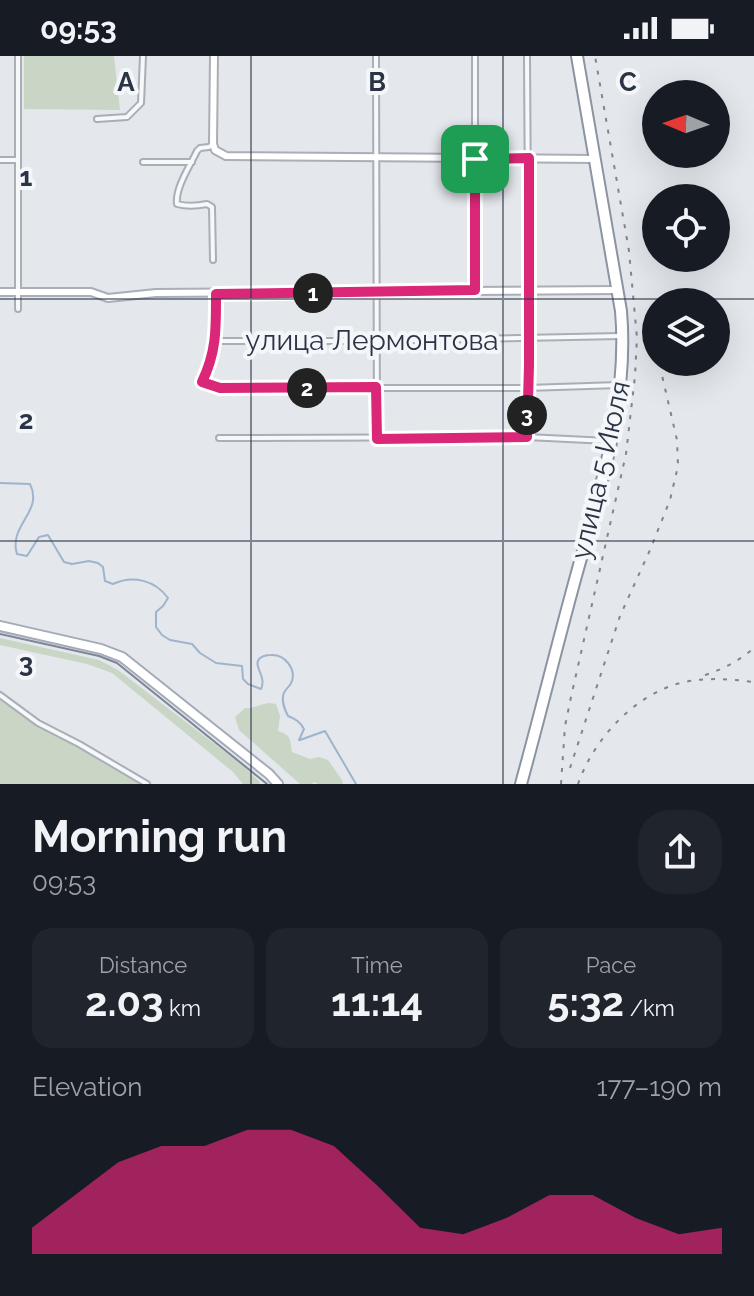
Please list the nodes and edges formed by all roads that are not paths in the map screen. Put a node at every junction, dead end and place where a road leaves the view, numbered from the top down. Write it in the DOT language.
graph roads {
  1 [pos="18,56"];
  2 [pos="143,56"];
  3 [pos="214,56"];
  4 [pos="376,56"];
  5 [pos="475,56"];
  6 [pos="527,56"];
  7 [pos="577,56"];
  8 [pos="97,119"];
  9 [pos="213,144"];
  10 [pos="529,158"];
  11 [pos="376,159"];
  12 [pos="475,159"];
  13 [pos="595,159"];
  14 [pos="0,160"];
  15 [pos="18,160"];
  16 [pos="143,162"];
  17 [pos="192,162"];
  18 [pos="213,260"];
  19 [pos="475,290"];
  20 [pos="618,290"];
  21 [pos="528,291"];
  22 [pos="0,292"];
  23 [pos="18,292"];
  24 [pos="375,292"];
  25 [pos="216,294"];
  26 [pos="18,309"];
  27 [pos="623,336"];
  28 [pos="528,339"];
  29 [pos="216,341"];
  30 [pos="377,341"];
  31 [pos="621,385"];
  32 [pos="376,387"];
  33 [pos="527,388"];
  34 [pos="527,437"];
  35 [pos="219,438"];
  36 [pos="377,439"];
  37 [pos="611,442"];
  38 [pos="0,626"];
  39 [pos="0,695"];
  40 [pos="147,784"];
  41 [pos="278,784"];
  42 [pos="521,784"];
  1 -- 15 [label="street"];
  2 -- 8 [label="street"];
  3 -- 9 [label="street"];
  4 -- 11 [label="street"];
  5 -- 12 [label="street"];
  6 -- 10 [label="street"];
  7 -- 13 [label="highway, улица 5 Июля"];
  9 -- 11 [label="street"];
  9 -- 17 [label="street"];
  10 -- 12 [label="street"];
  10 -- 13 [label="street"];
  10 -- 21 [label="street"];
  11 -- 12 [label="street"];
  11 -- 24 [label="street"];
  12 -- 19 [label="street"];
  13 -- 20 [label="highway, улица 5 Июля"];
  14 -- 15 [label="street"];
  15 -- 23 [label="street"];
  16 -- 17 [label="street"];
  17 -- 18 [label="street"];
  19 -- 21 [label="street"];
  19 -- 24 [label="street"];
  20 -- 21 [label="street"];
  20 -- 27 [label="highway, улица 5 Июля"];
  21 -- 28 [label="street"];
  22 -- 23 [label="street"];
  23 -- 25 [label="street"];
  23 -- 26 [label="street"];
  24 -- 25 [label="street"];
  24 -- 30 [label="street"];
  25 -- 29 [label="street"];
  27 -- 28 [label="street, улица Лермонтова"];
  27 -- 31 [label="highway, улица 5 Июля"];
  28 -- 30 [label="street, улица Лермонтова"];
  28 -- 33 [label="street"];
  29 -- 30 [label="street, улица Лермонтова"];
  29 -- 32 [label="street"];
  30 -- 32 [label="street"];
  31 -- 33 [label="street"];
  31 -- 37 [label="highway, улица 5 Июля"];
  32 -- 33 [label="street"];
  32 -- 36 [label="street"];
  33 -- 34 [label="street"];
  34 -- 36 [label="street"];
  34 -- 37 [label="street"];
  35 -- 36 [label="street"];
  37 -- 42 [label="highway, улица 5 Июля"];
  38 -- 41 [label="main road"];
  39 -- 40 [label="street"];
}
